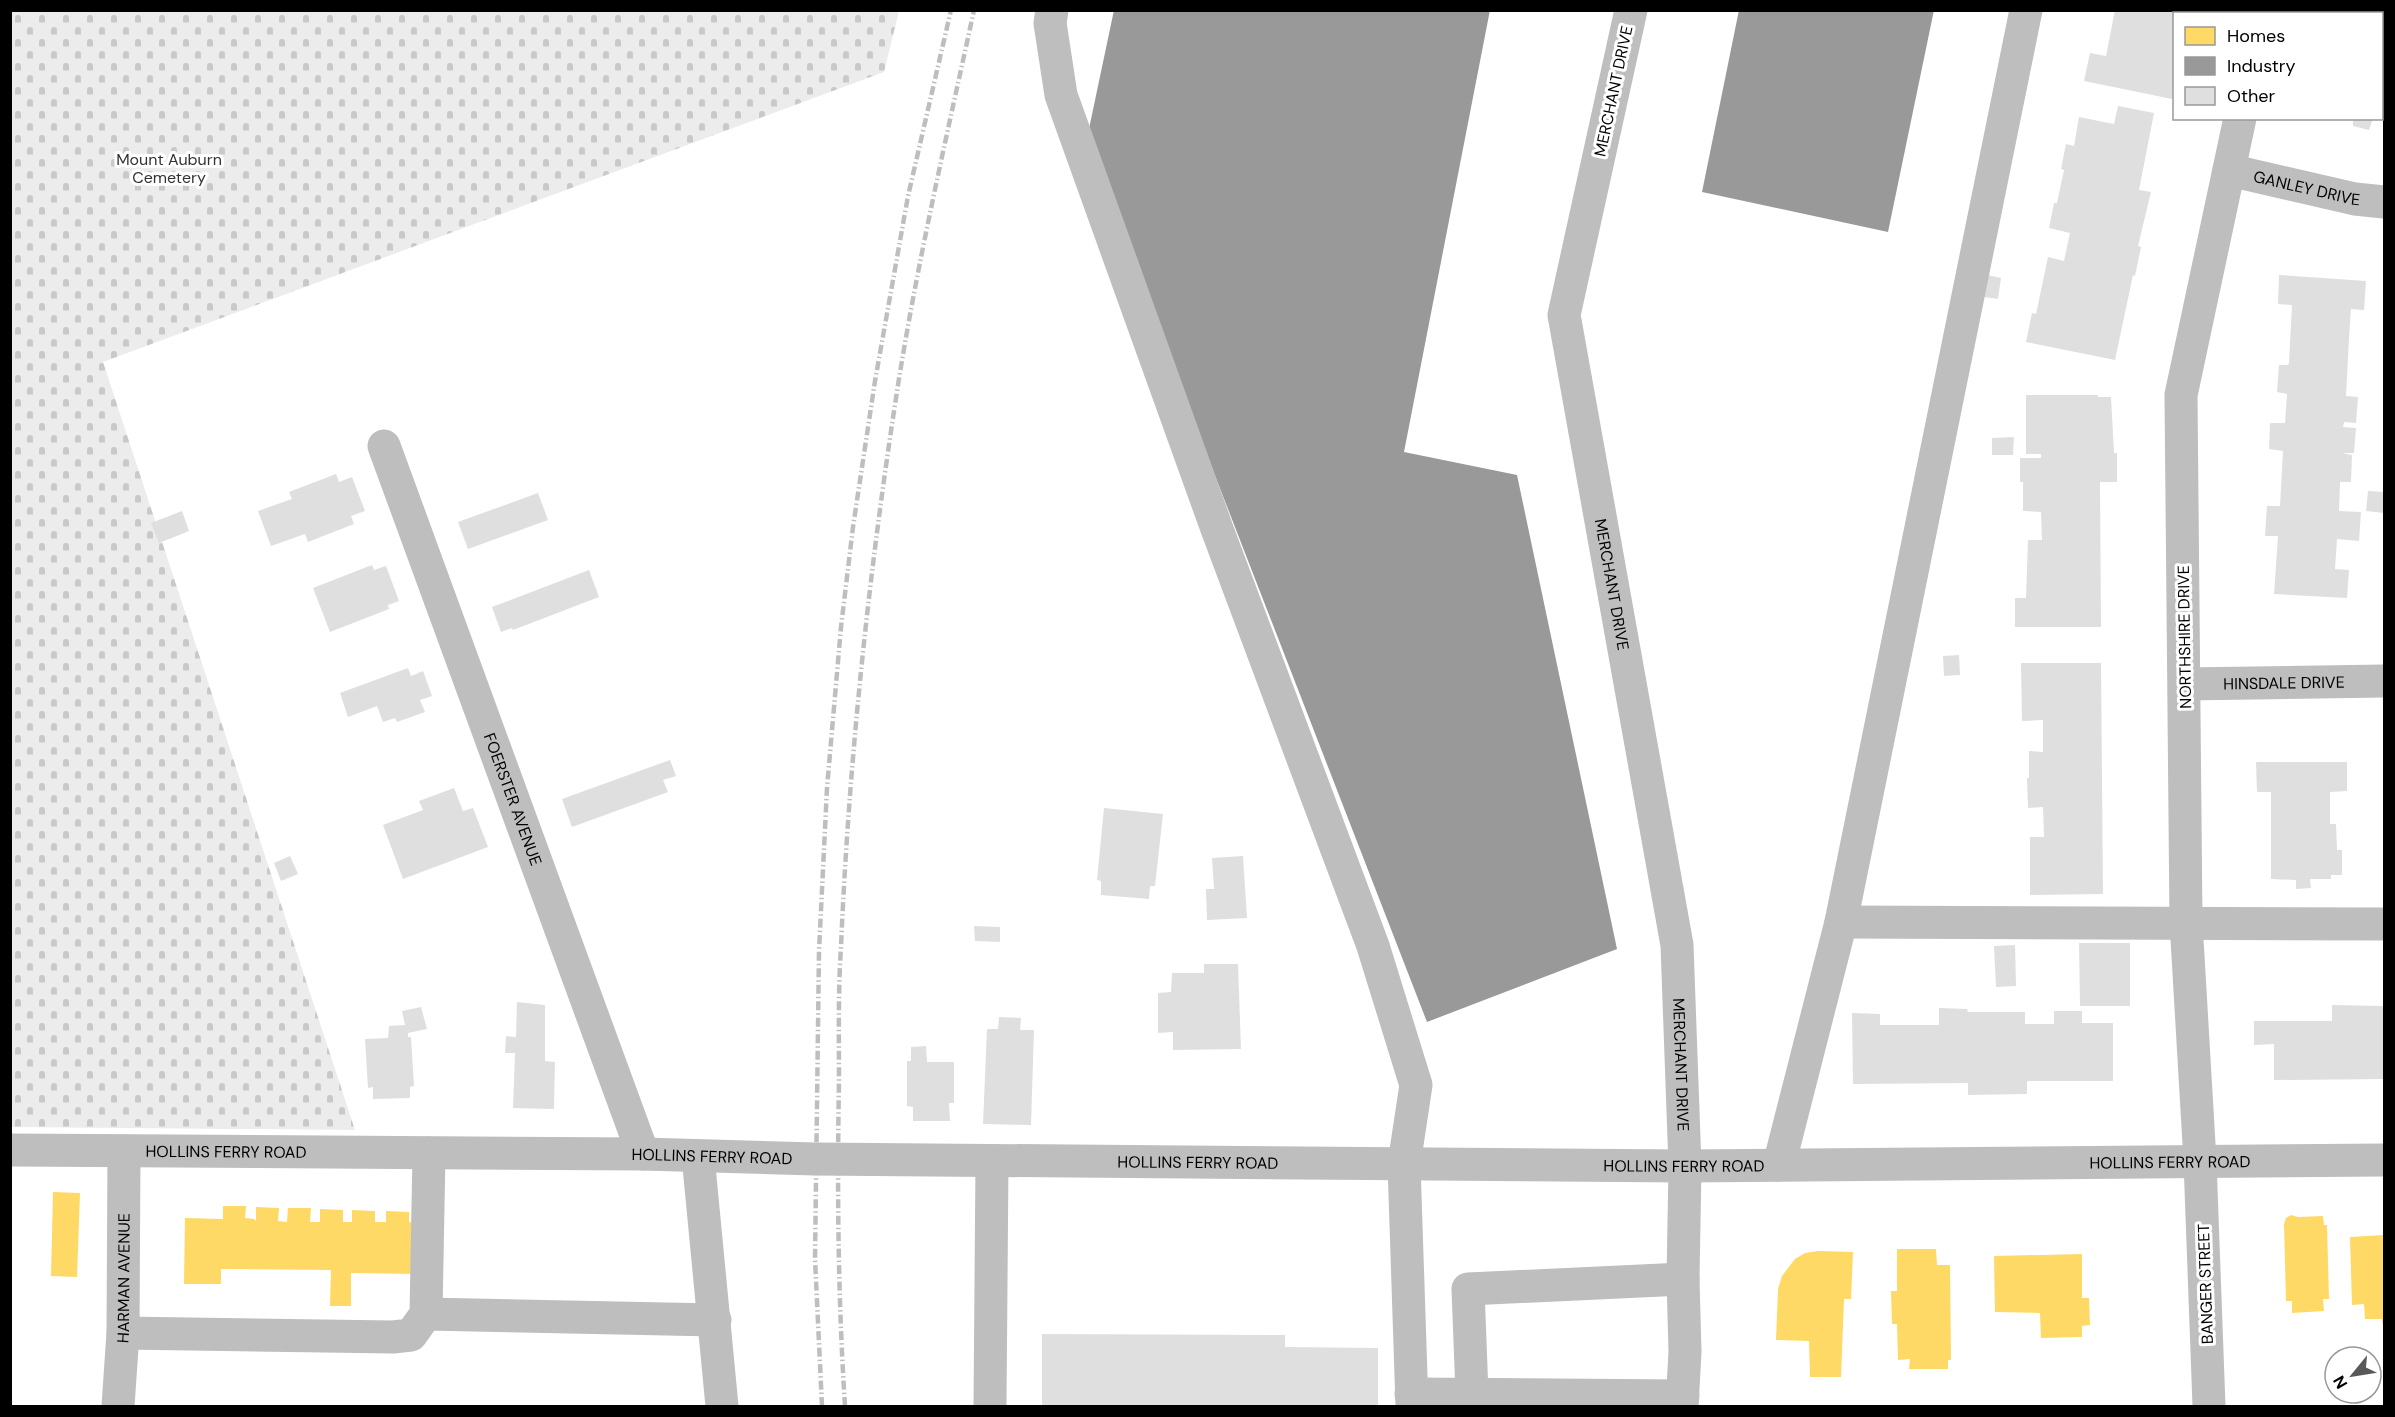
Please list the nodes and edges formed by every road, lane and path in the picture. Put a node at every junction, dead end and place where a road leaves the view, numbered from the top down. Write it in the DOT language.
graph roads {
  1 [pos="1052,10"];
  2 [pos="1631,10"];
  3 [pos="2026,10"];
  4 [pos="2240,120"];
  5 [pos="2229,170"];
  6 [pos="2385,202"];
  7 [pos="384,446"];
  8 [pos="2385,681"];
  9 [pos="2185,684"];
  10 [pos="1841,922"];
  11 [pos="2186,922"];
  12 [pos="2385,924"];
  13 [pos="10,1150"];
  14 [pos="124,1150"];
  15 [pos="429,1153"];
  16 [pos="643,1154"];
  17 [pos="698,1156"];
  18 [pos="2385,1160"];
  19 [pos="992,1161"];
  20 [pos="2200,1161"];
  21 [pos="1404,1164"];
  22 [pos="1779,1165"];
  23 [pos="1685,1166"];
  24 [pos="1683,1279"];
  25 [pos="426,1314"];
  26 [pos="715,1320"];
  27 [pos="123,1333"];
  28 [pos="1472,1394"];
  29 [pos="1412,1400"];
  30 [pos="1682,1401"];
  31 [pos="117,1407"];
  32 [pos="722,1407"];
  33 [pos="990,1407"];
  34 [pos="2209,1407"];
  1 -- 21 [label="street"];
  2 -- 23 [label="street, MERCHANT DRIVE"];
  3 -- 10 [label="street"];
  4 -- 5 [label="street, NORTHSHIRE DRIVE"];
  5 -- 6 [label="street, GANLEY DRIVE"];
  5 -- 9 [label="street, NORTHSHIRE DRIVE"];
  7 -- 16 [label="street, FOERSTER AVENUE"];
  8 -- 9 [label="street, HINSDALE DRIVE"];
  9 -- 11 [label="street, NORTHSHIRE DRIVE"];
  10 -- 11 [label="street"];
  10 -- 22 [label="street"];
  11 -- 12 [label="street"];
  11 -- 20 [label="street, NORTHSHIRE DRIVE"];
  13 -- 14 [label="street, HOLLINS FERRY ROAD"];
  14 -- 15 [label="street, HOLLINS FERRY ROAD"];
  14 -- 27 [label="street, HARMAN AVENUE"];
  15 -- 16 [label="street, HOLLINS FERRY ROAD"];
  15 -- 25 [label="street"];
  16 -- 17 [label="street, HOLLINS FERRY ROAD"];
  17 -- 19 [label="street, HOLLINS FERRY ROAD"];
  17 -- 26 [label="street"];
  18 -- 20 [label="street, HOLLINS FERRY ROAD"];
  19 -- 21 [label="street, HOLLINS FERRY ROAD"];
  19 -- 33 [label="street"];
  20 -- 22 [label="street, HOLLINS FERRY ROAD"];
  20 -- 34 [label="street, BANGER STREET"];
  21 -- 23 [label="street, HOLLINS FERRY ROAD"];
  21 -- 29 [label="street"];
  22 -- 23 [label="street, HOLLINS FERRY ROAD"];
  23 -- 24 [label="street, MERCHANT DRIVE"];
  24 -- 28 [label="street"];
  24 -- 30 [label="street, MERCHANT DRIVE"];
  25 -- 26 [label="street"];
  25 -- 27 [label="street"];
  26 -- 32 [label="street"];
  27 -- 31 [label="street, HARMAN AVENUE"];
  28 -- 29 [label="street"];
  28 -- 30 [label="street"];
}
